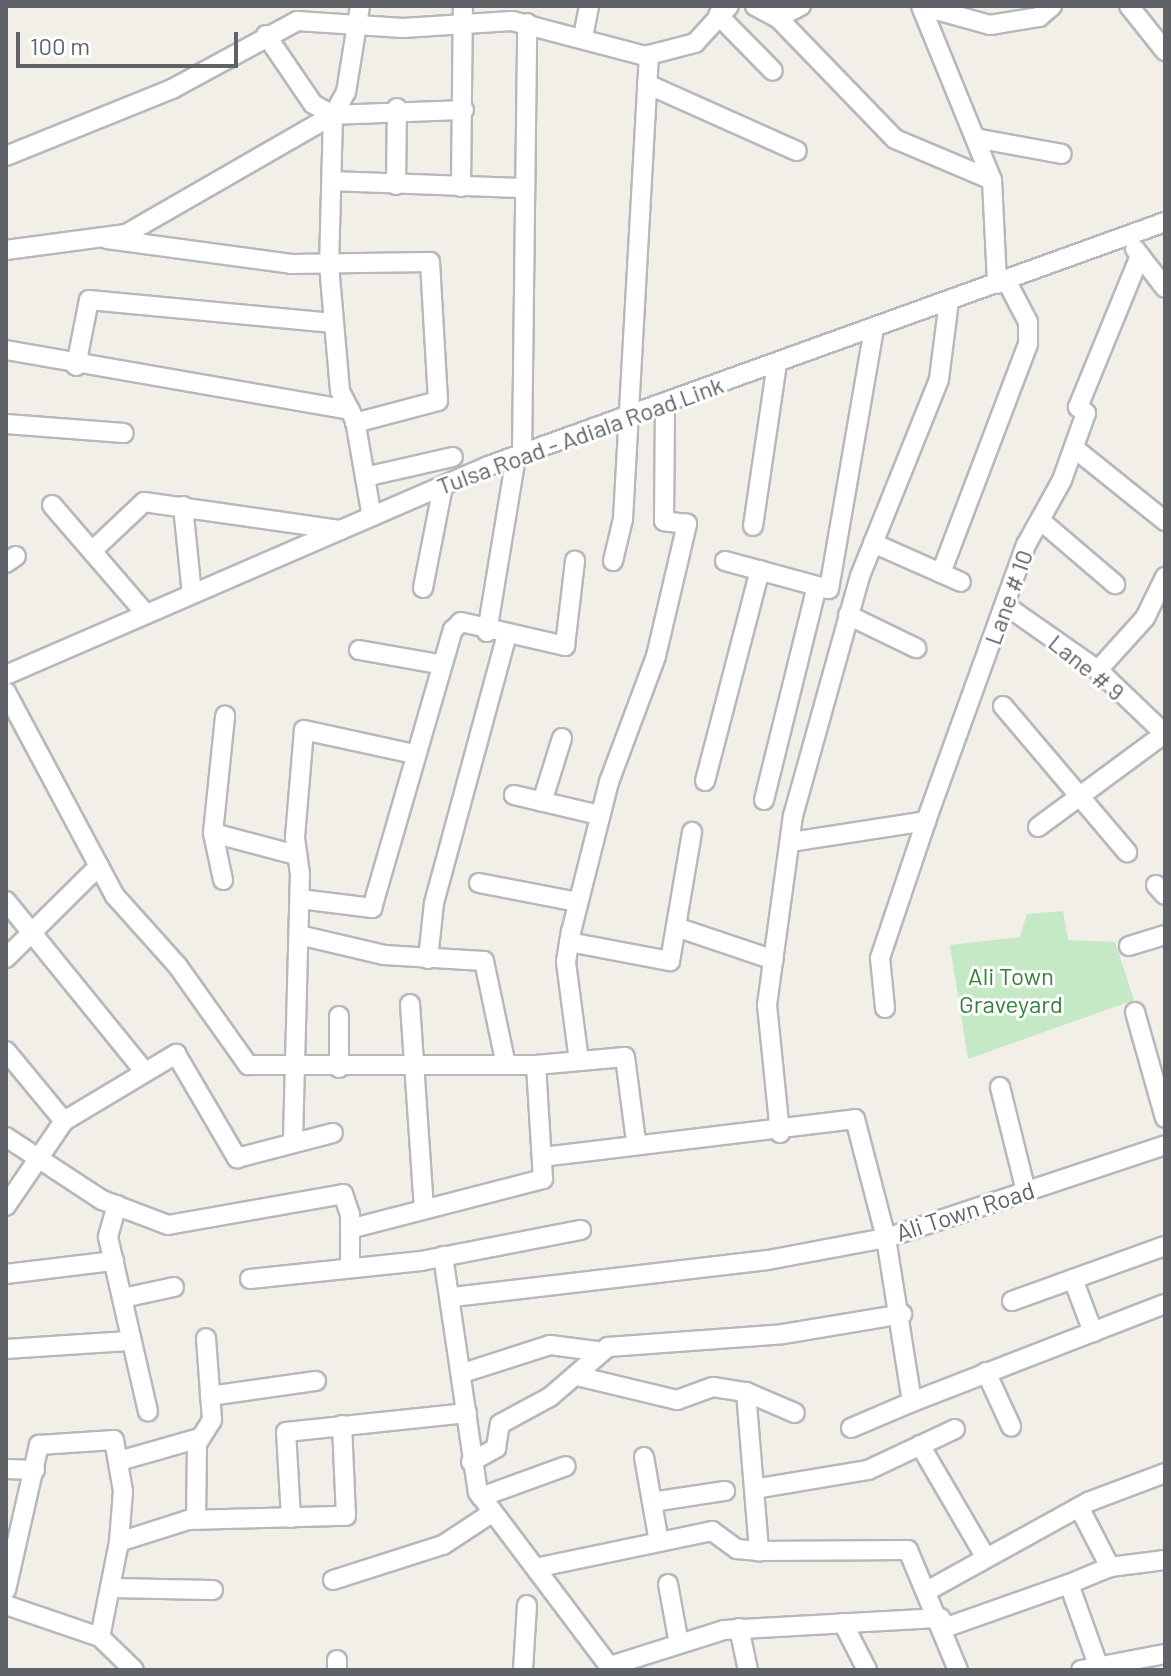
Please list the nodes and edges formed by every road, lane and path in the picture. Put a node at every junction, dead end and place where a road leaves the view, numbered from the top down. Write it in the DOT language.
graph roads {
  1 [pos="360,6"];
  2 [pos="589,6"];
  3 [pos="755,6"];
  4 [pos="801,6"];
  5 [pos="922,6"];
  6 [pos="1052,6"];
  7 [pos="1129,6"];
  8 [pos="724,10"];
  9 [pos="464,14"];
  10 [pos="778,18"];
  11 [pos="527,23"];
  12 [pos="357,27"];
  13 [pos="266,35"];
  14 [pos="583,37"];
  15 [pos="1165,51"];
  16 [pos="649,55"];
  17 [pos="773,71"];
  18 [pos="647,84"];
  19 [pos="397,108"];
  20 [pos="464,110"];
  21 [pos="333,115"];
  22 [pos="975,138"];
  23 [pos="797,151"];
  24 [pos="1062,154"];
  25 [pos="6,156"];
  26 [pos="992,180"];
  27 [pos="332,181"];
  28 [pos="396,185"];
  29 [pos="461,187"];
  30 [pos="525,188"];
  31 [pos="1165,222"];
  32 [pos="1126,237"];
  33 [pos="107,239"];
  34 [pos="6,250"];
  35 [pos="1140,256"];
  36 [pos="329,265"];
  37 [pos="1002,282"];
  38 [pos="1165,288"];
  39 [pos="949,301"];
  40 [pos="333,323"];
  41 [pos="874,328"];
  42 [pos="6,350"];
  43 [pos="777,363"];
  44 [pos="76,366"];
  45 [pos="665,403"];
  46 [pos="353,417"];
  47 [pos="626,417"];
  48 [pos="6,424"];
  49 [pos="124,433"];
  50 [pos="1074,448"];
  51 [pos="519,455"];
  52 [pos="453,457"];
  53 [pos="365,477"];
  54 [pos="443,486"];
  55 [pos="52,505"];
  56 [pos="183,506"];
  57 [pos="372,517"];
  58 [pos="1040,520"];
  59 [pos="1165,521"];
  60 [pos="753,526"];
  61 [pos="341,530"];
  62 [pos="873,543"];
  63 [pos="92,551"];
  64 [pos="575,561"];
  65 [pos="613,561"];
  66 [pos="725,561"];
  67 [pos="760,570"];
  68 [pos="941,573"];
  69 [pos="1165,577"];
  70 [pos="961,582"];
  71 [pos="1115,584"];
  72 [pos="823,587"];
  73 [pos="423,588"];
  74 [pos="192,594"];
  75 [pos="854,596"];
  76 [pos="1005,605"];
  77 [pos="146,614"];
  78 [pos="848,615"];
  79 [pos="487,632"];
  80 [pos="507,635"];
  81 [pos="916,648"];
  82 [pos="359,650"];
  83 [pos="438,664"];
  84 [pos="1098,670"];
  85 [pos="6,675"];
  86 [pos="6,692"];
  87 [pos="1003,706"];
  88 [pos="225,716"];
  89 [pos="1162,727"];
  90 [pos="562,738"];
  91 [pos="414,754"];
  92 [pos="705,781"];
  93 [pos="1084,793"];
  94 [pos="514,795"];
  95 [pos="764,800"];
  96 [pos="542,802"];
  97 [pos="599,815"];
  98 [pos="926,821"];
  99 [pos="1038,827"];
  100 [pos="692,832"];
  101 [pos="213,833"];
  102 [pos="791,842"];
  103 [pos="1127,852"];
  104 [pos="296,855"];
  105 [pos="99,866"];
  106 [pos="223,880"];
  107 [pos="479,883"];
  108 [pos="300,899"];
  109 [pos="6,901"];
  110 [pos="578,902"];
  111 [pos="676,927"];
  112 [pos="30,935"];
  113 [pos="299,935"];
  114 [pos="1165,935"];
  115 [pos="569,942"];
  116 [pos="1129,946"];
  117 [pos="6,958"];
  118 [pos="428,959"];
  119 [pos="774,960"];
  120 [pos="410,1004"];
  121 [pos="885,1008"];
  122 [pos="1135,1012"];
  123 [pos="339,1016"];
  124 [pos="6,1051"];
  125 [pos="579,1061"];
  126 [pos="506,1065"];
  127 [pos="536,1065"];
  128 [pos="410,1067"];
  129 [pos="294,1068"];
  130 [pos="339,1068"];
  131 [pos="144,1071"];
  132 [pos="1000,1087"];
  133 [pos="1165,1118"];
  134 [pos="64,1121"];
  135 [pos="333,1133"];
  136 [pos="780,1133"];
  137 [pos="6,1137"];
  138 [pos="293,1140"];
  139 [pos="636,1142"];
  140 [pos="1165,1145"];
  141 [pos="542,1157"];
  142 [pos="38,1160"];
  143 [pos="1026,1191"];
  144 [pos="117,1205"];
  145 [pos="6,1206"];
  146 [pos="424,1208"];
  147 [pos="350,1229"];
  148 [pos="581,1230"];
  149 [pos="886,1238"];
  150 [pos="1165,1246"];
  151 [pos="443,1256"];
  152 [pos="114,1261"];
  153 [pos="350,1266"];
  154 [pos="6,1274"];
  155 [pos="250,1279"];
  156 [pos="1073,1279"];
  157 [pos="174,1287"];
  158 [pos="453,1297"];
  159 [pos="123,1298"];
  160 [pos="1012,1301"];
  161 [pos="1165,1304"];
  162 [pos="902,1314"];
  163 [pos="1093,1332"];
  164 [pos="206,1338"];
  165 [pos="131,1341"];
  166 [pos="6,1349"];
  167 [pos="597,1351"];
  168 [pos="986,1372"];
  169 [pos="463,1373"];
  170 [pos="577,1376"];
  171 [pos="316,1381"];
  172 [pos="746,1392"];
  173 [pos="210,1396"];
  174 [pos="912,1402"];
  175 [pos="148,1411"];
  176 [pos="467,1413"];
  177 [pos="795,1413"];
  178 [pos="342,1425"];
  179 [pos="1011,1426"];
  180 [pos="851,1428"];
  181 [pos="955,1429"];
  182 [pos="200,1438"];
  183 [pos="920,1445"];
  184 [pos="644,1457"];
  185 [pos="119,1461"];
  186 [pos="471,1462"];
  187 [pos="566,1466"];
  188 [pos="6,1469"];
  189 [pos="35,1470"];
  190 [pos="1165,1473"];
  191 [pos="754,1489"];
  192 [pos="725,1491"];
  193 [pos="652,1502"];
  194 [pos="486,1506"];
  195 [pos="1079,1507"];
  196 [pos="291,1518"];
  197 [pos="196,1519"];
  198 [pos="119,1542"];
  199 [pos="659,1542"];
  200 [pos="759,1551"];
  201 [pos="986,1558"];
  202 [pos="1165,1560"];
  203 [pos="540,1567"];
  204 [pos="1110,1567"];
  205 [pos="333,1580"];
  206 [pos="668,1584"];
  207 [pos="1069,1584"];
  208 [pos="110,1588"];
  209 [pos="6,1590"];
  210 [pos="213,1590"];
  211 [pos="927,1591"];
  212 [pos="6,1605"];
  213 [pos="527,1605"];
  214 [pos="843,1623"];
  215 [pos="943,1623"];
  216 [pos="739,1628"];
  217 [pos="100,1637"];
  218 [pos="679,1644"];
  219 [pos="1165,1654"];
  220 [pos="1090,1667"];
  221 [pos="611,1668"];
  222 [pos="134,1670"];
  223 [pos="523,1670"];
  224 [pos="748,1670"];
  225 [pos="867,1670"];
  226 [pos="958,1670"];
  1 -- 12 [label="street"];
  2 -- 14 [label="street"];
  3 -- 10 [label="street"];
  4 -- 10 [label="street"];
  5 -- 6 [label="street"];
  5 -- 22 [label="street"];
  7 -- 15 [label="street"];
  8 -- 16 [label="street"];
  8 -- 17 [label="street"];
  9 -- 11 [label="street"];
  9 -- 12 [label="street"];
  9 -- 20 [label="street"];
  10 -- 26 [label="street"];
  11 -- 14 [label="street"];
  11 -- 30 [label="street"];
  12 -- 13 [label="street"];
  12 -- 21 [label="street"];
  13 -- 21 [label="street"];
  13 -- 25 [label="street"];
  14 -- 16 [label="street"];
  16 -- 18 [label="street"];
  18 -- 23 [label="street"];
  18 -- 47 [label="street"];
  19 -- 20 [label="street"];
  19 -- 21 [label="street"];
  19 -- 28 [label="street"];
  20 -- 29 [label="street"];
  21 -- 27 [label="street"];
  21 -- 33 [label="street"];
  22 -- 24 [label="street"];
  22 -- 26 [label="street"];
  26 -- 37 [label="street"];
  27 -- 28 [label="street"];
  27 -- 36 [label="street"];
  28 -- 29 [label="street"];
  29 -- 30 [label="street"];
  30 -- 51 [label="street"];
  31 -- 32 [label="street, Tulsa Road - Adiala Road Link"];
  32 -- 35 [label="street"];
  32 -- 37 [label="street, Tulsa Road - Adiala Road Link"];
  33 -- 34 [label="street"];
  33 -- 36 [label="street"];
  35 -- 38 [label="street"];
  35 -- 50 [label="street, Lane # 10"];
  36 -- 40 [label="street"];
  36 -- 46 [label="street"];
  37 -- 39 [label="street, Tulsa Road - Adiala Road Link"];
  37 -- 68 [label="street"];
  39 -- 41 [label="street, Tulsa Road - Adiala Road Link"];
  39 -- 62 [label="street"];
  40 -- 44 [label="street"];
  40 -- 46 [label="street"];
  41 -- 43 [label="street, Tulsa Road - Adiala Road Link"];
  41 -- 72 [label="street"];
  42 -- 44 [label="street"];
  43 -- 45 [label="street, Tulsa Road - Adiala Road Link"];
  43 -- 60 [label="street"];
  44 -- 46 [label="street"];
  45 -- 47 [label="street, Tulsa Road - Adiala Road Link"];
  45 -- 97 [label="street"];
  46 -- 53 [label="street"];
  47 -- 51 [label="street, Tulsa Road - Adiala Road Link"];
  47 -- 65 [label="street"];
  48 -- 49 [label="street"];
  50 -- 58 [label="street, Lane # 10"];
  50 -- 59 [label="street"];
  51 -- 54 [label="street, Tulsa Road - Adiala Road Link"];
  51 -- 79 [label="street"];
  52 -- 53 [label="street"];
  53 -- 57 [label="street"];
  54 -- 57 [label="street, Tulsa Road - Adiala Road Link"];
  54 -- 73 [label="street"];
  55 -- 63 [label="street"];
  56 -- 61 [label="street"];
  56 -- 63 [label="street"];
  56 -- 74 [label="street"];
  57 -- 61 [label="street, Tulsa Road - Adiala Road Link"];
  58 -- 71 [label="street"];
  58 -- 76 [label="street, Lane # 10"];
  61 -- 74 [label="street, Tulsa Road - Adiala Road Link"];
  62 -- 68 [label="street"];
  62 -- 75 [label="street"];
  63 -- 77 [label="street"];
  64 -- 80 [label="street"];
  66 -- 67 [label="street"];
  67 -- 72 [label="street"];
  67 -- 92 [label="street"];
  68 -- 70 [label="street"];
  69 -- 84 [label="street"];
  72 -- 75 [label="street"];
  72 -- 95 [label="street"];
  74 -- 77 [label="street, Tulsa Road - Adiala Road Link"];
  75 -- 78 [label="street"];
  76 -- 84 [label="street, Lane # 9"];
  76 -- 98 [label="street, Lane # 10"];
  77 -- 85 [label="street, Tulsa Road - Adiala Road Link"];
  78 -- 81 [label="street"];
  78 -- 102 [label="street"];
  79 -- 80 [label="street"];
  79 -- 83 [label="street"];
  80 -- 118 [label="street"];
  82 -- 83 [label="street"];
  83 -- 91 [label="street"];
  84 -- 89 [label="street, Lane # 9"];
  86 -- 105 [label="street"];
  87 -- 93 [label="street"];
  88 -- 101 [label="street"];
  89 -- 93 [label="street"];
  90 -- 96 [label="street"];
  91 -- 104 [label="street"];
  91 -- 108 [label="street"];
  93 -- 99 [label="street"];
  93 -- 103 [label="street"];
  94 -- 96 [label="street"];
  96 -- 97 [label="street"];
  97 -- 110 [label="street"];
  98 -- 102 [label="street"];
  98 -- 121 [label="street, Lane # 10"];
  100 -- 111 [label="street"];
  101 -- 104 [label="street"];
  101 -- 106 [label="street"];
  102 -- 119 [label="street"];
  104 -- 108 [label="street"];
  105 -- 112 [label="street"];
  105 -- 129 [label="street"];
  107 -- 110 [label="street"];
  108 -- 113 [label="street"];
  109 -- 112 [label="street"];
  110 -- 115 [label="street"];
  111 -- 115 [label="street"];
  111 -- 119 [label="street"];
  112 -- 117 [label="street"];
  112 -- 131 [label="street"];
  113 -- 118 [label="street"];
  113 -- 129 [label="street"];
  114 -- 116 [label="street"];
  115 -- 125 [label="street"];
  118 -- 126 [label="street"];
  119 -- 136 [label="street"];
  120 -- 128 [label="street"];
  122 -- 133 [label="street"];
  123 -- 130 [label="street"];
  124 -- 134 [label="street"];
  125 -- 127 [label="street"];
  125 -- 139 [label="street"];
  126 -- 127 [label="street"];
  126 -- 128 [label="street"];
  127 -- 141 [label="street"];
  128 -- 130 [label="street"];
  128 -- 146 [label="street"];
  129 -- 130 [label="street"];
  129 -- 138 [label="street"];
  131 -- 134 [label="street"];
  131 -- 138 [label="street"];
  132 -- 143 [label="street"];
  134 -- 142 [label="street"];
  135 -- 138 [label="street"];
  136 -- 139 [label="street"];
  136 -- 149 [label="street, Ali Town Road"];
  137 -- 142 [label="street"];
  139 -- 141 [label="street"];
  140 -- 143 [label="street, Ali Town Road"];
  141 -- 146 [label="street"];
  142 -- 144 [label="street"];
  142 -- 145 [label="street"];
  143 -- 149 [label="street, Ali Town Road"];
  144 -- 147 [label="street"];
  144 -- 152 [label="street"];
  146 -- 147 [label="street"];
  147 -- 153 [label="street"];
  148 -- 151 [label="street"];
  149 -- 158 [label="street"];
  149 -- 162 [label="street"];
  150 -- 156 [label="street"];
  151 -- 153 [label="street"];
  151 -- 158 [label="street"];
  152 -- 154 [label="street"];
  152 -- 159 [label="street"];
  153 -- 155 [label="street"];
  156 -- 160 [label="street"];
  156 -- 163 [label="street"];
  157 -- 159 [label="street"];
  158 -- 169 [label="street"];
  159 -- 165 [label="street"];
  161 -- 163 [label="street"];
  162 -- 167 [label="street"];
  162 -- 174 [label="street"];
  163 -- 168 [label="street"];
  164 -- 173 [label="street"];
  165 -- 166 [label="street"];
  165 -- 175 [label="street"];
  167 -- 169 [label="street"];
  167 -- 170 [label="street"];
  168 -- 174 [label="street"];
  168 -- 179 [label="street"];
  169 -- 176 [label="street"];
  170 -- 172 [label="street"];
  170 -- 186 [label="street"];
  171 -- 173 [label="street"];
  172 -- 177 [label="street"];
  172 -- 191 [label="street"];
  173 -- 182 [label="street"];
  174 -- 180 [label="street"];
  176 -- 178 [label="street"];
  176 -- 186 [label="street"];
  178 -- 196 [label="street"];
  178 -- 196 [label="street"];
  181 -- 183 [label="street"];
  182 -- 185 [label="street"];
  182 -- 197 [label="street"];
  183 -- 191 [label="street"];
  183 -- 201 [label="street"];
  184 -- 193 [label="street"];
  185 -- 189 [label="street"];
  185 -- 198 [label="street"];
  186 -- 194 [label="street"];
  187 -- 194 [label="street"];
  188 -- 189 [label="street"];
  189 -- 209 [label="street"];
  190 -- 195 [label="street"];
  191 -- 200 [label="street"];
  192 -- 193 [label="street"];
  193 -- 199 [label="street"];
  194 -- 203 [label="street"];
  194 -- 205 [label="street"];
  195 -- 201 [label="street"];
  195 -- 204 [label="street"];
  196 -- 197 [label="street"];
  197 -- 198 [label="street"];
  198 -- 208 [label="street"];
  199 -- 200 [label="street"];
  199 -- 203 [label="street"];
  200 -- 211 [label="street"];
  201 -- 211 [label="street"];
  202 -- 204 [label="street"];
  203 -- 221 [label="street"];
  204 -- 207 [label="street"];
  206 -- 218 [label="street"];
  207 -- 215 [label="street"];
  207 -- 220 [label="street"];
  208 -- 210 [label="street"];
  208 -- 217 [label="street"];
  211 -- 215 [label="street"];
  212 -- 217 [label="street"];
  213 -- 223 [label="street"];
  214 -- 215 [label="street"];
  214 -- 216 [label="street"];
  214 -- 225 [label="street"];
  215 -- 226 [label="street"];
  216 -- 218 [label="street"];
  216 -- 224 [label="street"];
  217 -- 222 [label="street"];
  218 -- 221 [label="street"];
  219 -- 220 [label="street"];
}
